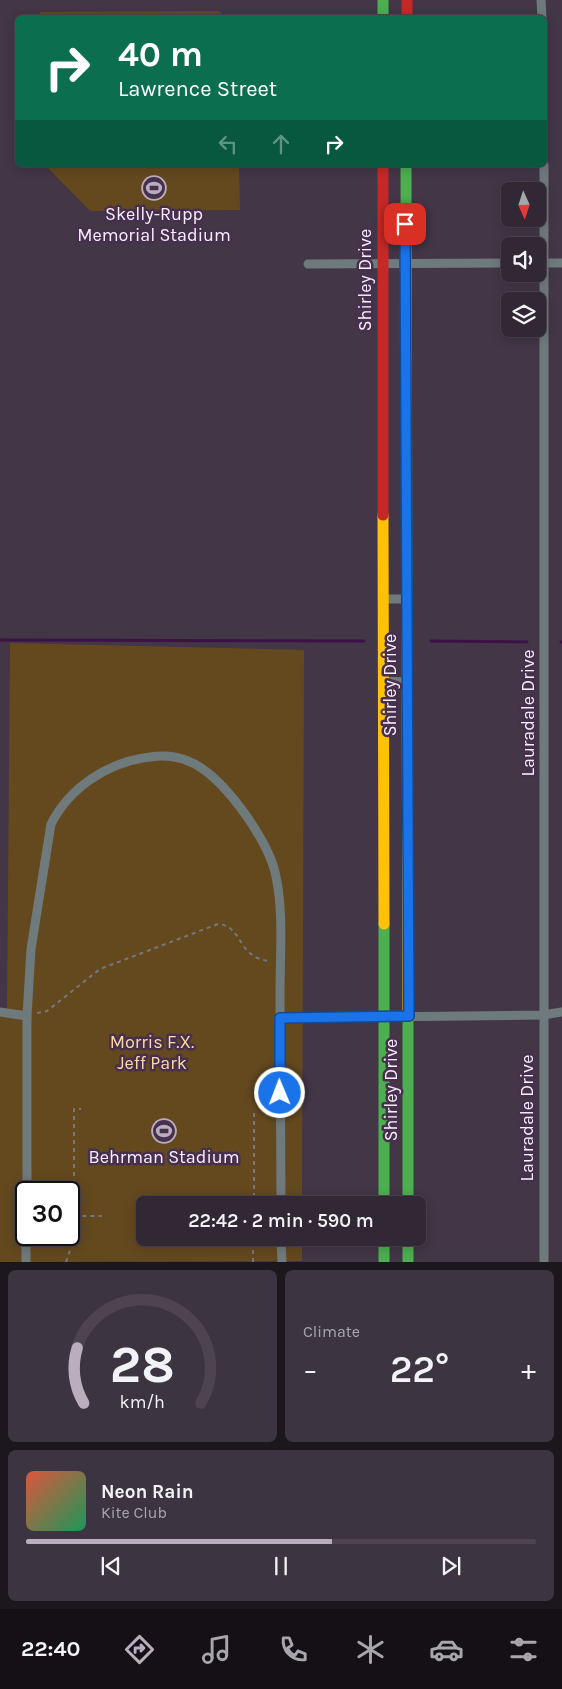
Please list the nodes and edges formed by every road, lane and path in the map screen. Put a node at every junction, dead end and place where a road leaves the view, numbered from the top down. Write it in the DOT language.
graph roads {
  1 [pos="383,0"];
  2 [pos="407,0"];
  3 [pos="541,0"];
  4 [pos="383,15"];
  5 [pos="407,15"];
  6 [pos="542,15"];
  7 [pos="383,167"];
  8 [pos="406,167"];
  9 [pos="544,167"];
  10 [pos="542,237"];
  11 [pos="546,263"];
  12 [pos="308,264"];
  13 [pos="382,264"];
  14 [pos="405,264"];
  15 [pos="501,264"];
  16 [pos="562,264"];
  17 [pos="541,282"];
  18 [pos="383,599"];
  19 [pos="407,599"];
  20 [pos="383,681"];
  21 [pos="407,682"];
  22 [pos="280,961"];
  23 [pos="0,1012"];
  24 [pos="562,1012"];
  25 [pos="543,1015"];
  26 [pos="26,1016"];
  27 [pos="409,1016"];
  28 [pos="384,1017"];
  29 [pos="280,1018"];
  30 [pos="81,1109"];
  31 [pos="254,1110"];
  32 [pos="27,1181"];
  33 [pos="74,1181"];
  34 [pos="254,1196"];
  35 [pos="281,1196"];
  36 [pos="384,1196"];
  37 [pos="408,1196"];
  38 [pos="80,1216"];
  39 [pos="102,1216"];
  40 [pos="26,1246"];
  41 [pos="72,1246"];
  42 [pos="254,1246"];
  43 [pos="281,1246"];
  44 [pos="384,1246"];
  45 [pos="408,1246"];
  46 [pos="26,1262"];
  47 [pos="66,1262"];
  48 [pos="253,1262"];
  49 [pos="282,1262"];
  50 [pos="384,1262"];
  51 [pos="408,1262"];
  52 [pos="544,1262"];
  1 -- 4 [label="street"];
  2 -- 5 [label="street"];
  3 -- 6 [label="street"];
  7 -- 13 [label="street, Shirley Drive"];
  8 -- 14 [label="street, Shirley Drive"];
  9 -- 10 [label="street, Lauradale Drive"];
  11 -- 16 [label="street"];
  12 -- 13 [label="street"];
  13 -- 14 [label="street"];
  13 -- 18 [label="street, Shirley Drive"];
  14 -- 15 [label="street"];
  14 -- 19 [label="street, Shirley Drive"];
  17 -- 25 [label="street, Lauradale Drive"];
  18 -- 19 [label="street"];
  18 -- 20 [label="street, Shirley Drive"];
  19 -- 21 [label="street, Shirley Drive"];
  20 -- 21 [label="street"];
  20 -- 28 [label="street, Shirley Drive"];
  21 -- 27 [label="street, Shirley Drive"];
  22 -- 26 [label="path"];
  22 -- 26 [label="street"];
  22 -- 29 [label="street"];
  23 -- 26 [label="street"];
  24 -- 25 [label="street"];
  25 -- 27 [label="street"];
  25 -- 52 [label="street, Lauradale Drive"];
  26 -- 32 [label="street"];
  27 -- 28 [label="street"];
  27 -- 37 [label="street, Shirley Drive"];
  28 -- 29 [label="street"];
  28 -- 36 [label="street, Shirley Drive"];
  29 -- 35 [label="street"];
  30 -- 33 [label="path"];
  31 -- 34 [label="path"];
  38 -- 39 [label="path"];
  40 -- 46 [label="street"];
  41 -- 47 [label="path"];
  42 -- 48 [label="path"];
  43 -- 49 [label="street"];
  44 -- 50 [label="street"];
  45 -- 51 [label="street"];
}
